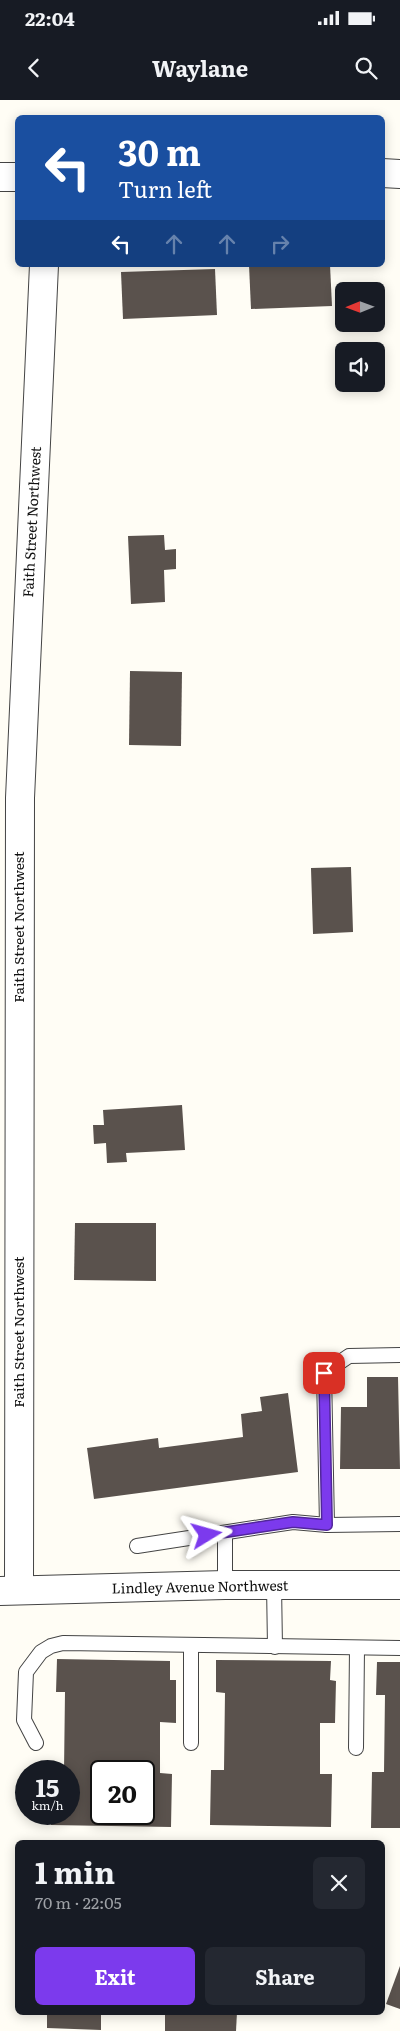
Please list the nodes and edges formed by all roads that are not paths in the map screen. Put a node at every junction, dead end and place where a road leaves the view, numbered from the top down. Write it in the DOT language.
graph roads {
  1 [pos="385,173"];
  2 [pos="400,174"];
  3 [pos="0,177"];
  4 [pos="15,177"];
  5 [pos="44,267"];
  6 [pos="9,971"];
  7 [pos="400,1356"];
  8 [pos="400,1524"];
  9 [pos="327,1525"];
  10 [pos="224,1533"];
  11 [pos="137,1546"];
  12 [pos="274,1585"];
  13 [pos="400,1585"];
  14 [pos="224,1586"];
  15 [pos="10,1590"];
  16 [pos="191,1646"];
  17 [pos="275,1647"];
  18 [pos="357,1648"];
  19 [pos="400,1648"];
  20 [pos="36,1743"];
  21 [pos="191,1743"];
  22 [pos="356,1748"];
  1 -- 2 [label="street"];
  3 -- 4 [label="street"];
  5 -- 6 [label="street, Faith Street Northwest"];
  6 -- 15 [label="street, Faith Street Northwest"];
  7 -- 9 [label="lane"];
  8 -- 9 [label="lane"];
  9 -- 10 [label="lane"];
  10 -- 11 [label="lane"];
  10 -- 14 [label="lane"];
  12 -- 13 [label="street, Lindley Avenue Northwest"];
  12 -- 14 [label="street, Lindley Avenue Northwest"];
  12 -- 17 [label="lane"];
  14 -- 15 [label="street, Lindley Avenue Northwest"];
  16 -- 17 [label="lane"];
  16 -- 20 [label="lane"];
  16 -- 21 [label="lane"];
  17 -- 18 [label="lane"];
  18 -- 19 [label="lane"];
  18 -- 22 [label="lane"];
}
